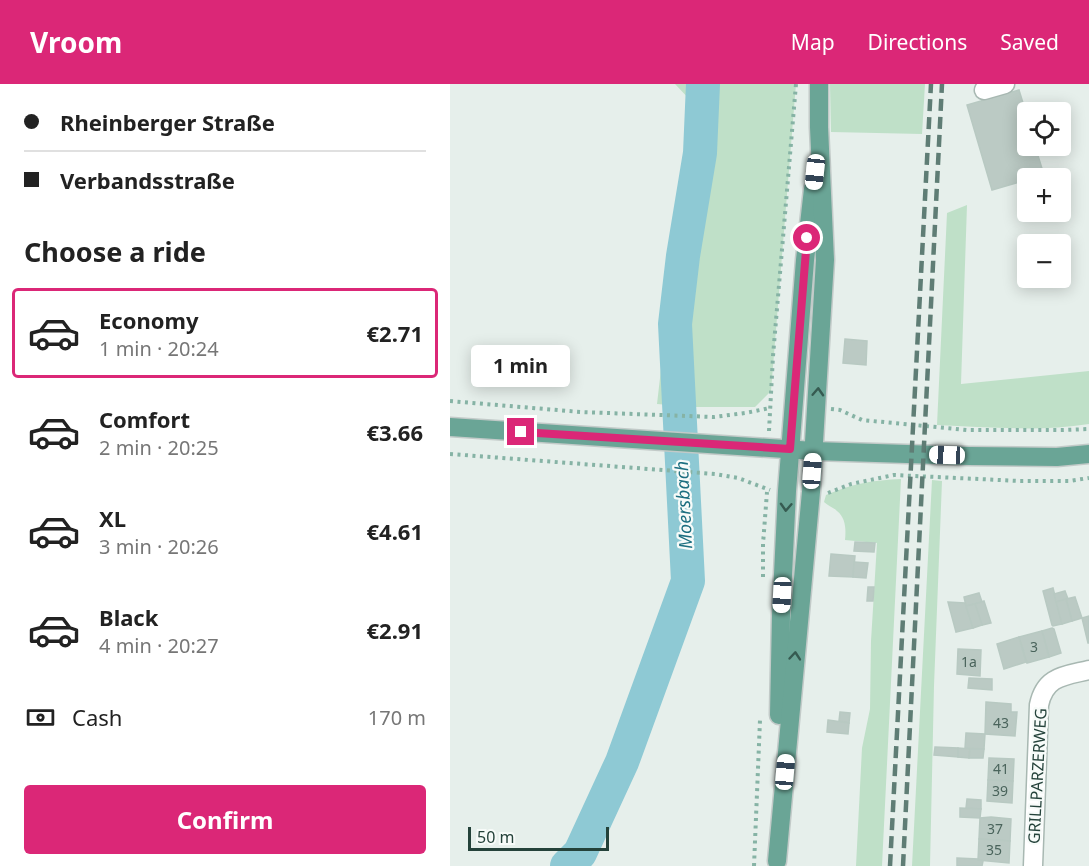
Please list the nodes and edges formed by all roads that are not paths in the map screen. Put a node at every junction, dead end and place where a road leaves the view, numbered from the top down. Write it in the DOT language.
graph roads {
  1 [pos="819,84"];
  2 [pos="1005,84"];
  3 [pos="984,90"];
  4 [pos="819,128"];
  5 [pos="450,427"];
  6 [pos="790,449"];
  7 [pos="814,451"];
  8 [pos="1089,454"];
  9 [pos="1089,670"];
  10 [pos="776,863"];
  11 [pos="1033,866"];
  1 -- 4 [label="main road"];
  2 -- 3 [label="street"];
  4 -- 6 [label="main road"];
  7 -- 4 [label="main road, one-way"];
  5 -- 6 [label="main road"];
  6 -- 7 [label="main road"];
  6 -- 10 [label="main road, one-way"];
  7 -- 8 [label="main road"];
  10 -- 7 [label="main road, one-way"];
  9 -- 11 [label="street, GRILLPARZERWEG"];
}
